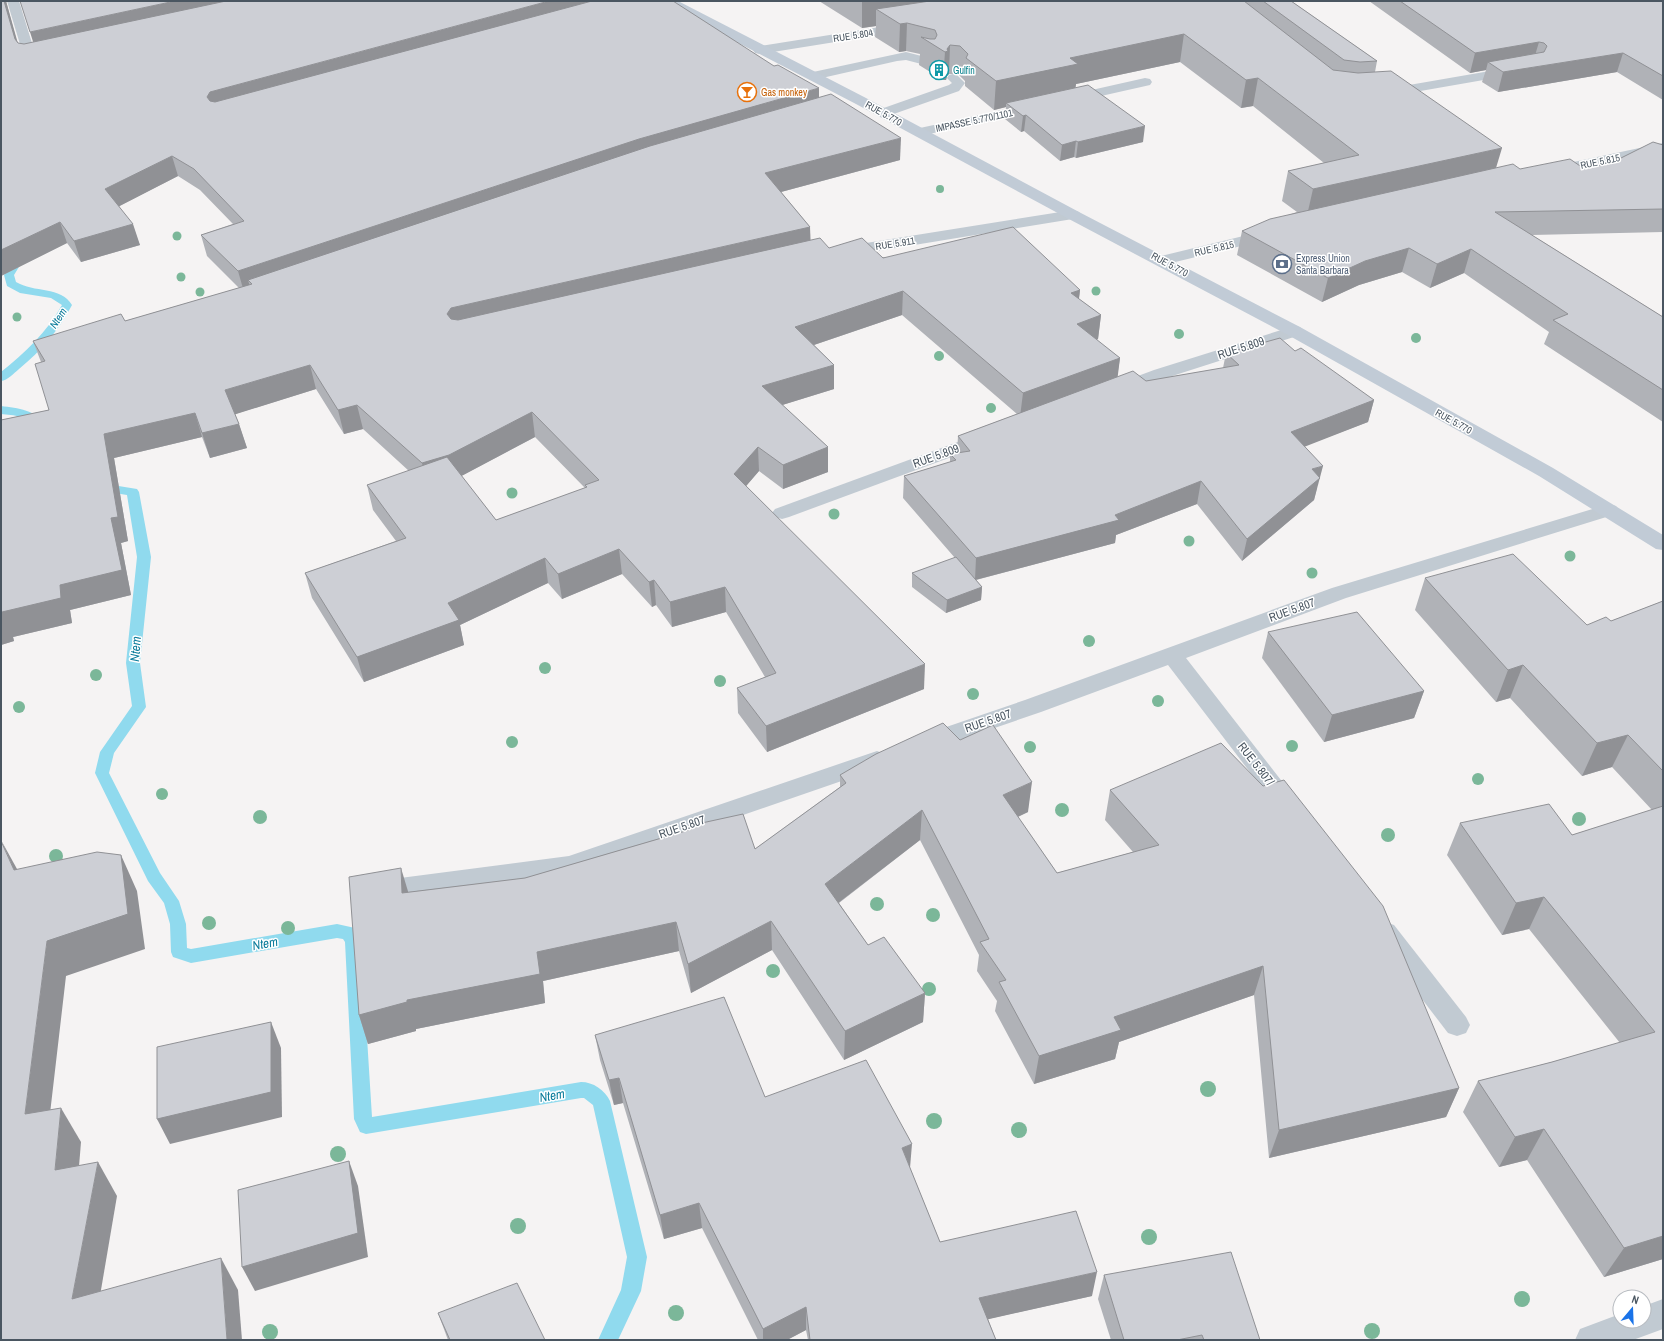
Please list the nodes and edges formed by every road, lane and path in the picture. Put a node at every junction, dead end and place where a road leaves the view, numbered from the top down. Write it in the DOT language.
graph roads {
  1 [pos="13,1"];
  2 [pos="668,1"];
  3 [pos="916,25"];
  4 [pos="760,50"];
  5 [pos="53,53"];
  6 [pos="929,62"];
  7 [pos="1526,68"];
  8 [pos="813,76"];
  9 [pos="953,78"];
  10 [pos="1145,82"];
  11 [pos="1376,95"];
  12 [pos="861,100"];
  13 [pos="1060,101"];
  14 [pos="1044,105"];
  15 [pos="839,107"];
  16 [pos="883,113"];
  17 [pos="920,132"];
  18 [pos="1663,147"];
  19 [pos="1628,155"];
  20 [pos="1656,163"];
  21 [pos="1537,174"];
  22 [pos="1073,215"];
  23 [pos="1285,231"];
  24 [pos="826,254"];
  25 [pos="1163,260"];
  26 [pos="1294,331"];
  27 [pos="1100,396"];
  28 [pos="1004,431"];
  29 [pos="1609,510"];
  30 [pos="782,513"];
  31 [pos="1663,544"];
  32 [pos="1172,655"];
  33 [pos="1302,824"];
  34 [pos="358,894"];
  35 [pos="1370,912"];
  36 [pos="1457,1025"];
  37 [pos="1663,1314"];
  38 [pos="1591,1340"];
  1 -- 5 [label="street"];
  2 -- 4 [label="main road, RUE 5.770"];
  3 -- 4 [label="street, RUE 5.804"];
  4 -- 8 [label="main road, RUE 5.770"];
  6 -- 8 [label="lane"];
  7 -- 11 [label="street"];
  8 -- 12 [label="main road, RUE 5.770"];
  9 -- 16 [label="lane"];
  10 -- 13 [label="street"];
  12 -- 15 [label="street"];
  12 -- 16 [label="main road, RUE 5.770"];
  14 -- 17 [label="street, IMPASSE 5.770/1101"];
  16 -- 17 [label="main road, RUE 5.770"];
  17 -- 22 [label="main road, RUE 5.770"];
  18 -- 19 [label="street, RUE 5.815"];
  19 -- 20 [label="lane"];
  19 -- 21 [label="street, RUE 5.815"];
  22 -- 24 [label="street, RUE 5.911"];
  22 -- 25 [label="main road, RUE 5.770"];
  23 -- 25 [label="street, RUE 5.815"];
  25 -- 26 [label="main road, RUE 5.770"];
  26 -- 27 [label="street, RUE 5.809"];
  26 -- 29 [label="main road, RUE 5.770"];
  28 -- 30 [label="street, RUE 5.809"];
  29 -- 31 [label="main road, RUE 5.770"];
  29 -- 32 [label="street, RUE 5.807"];
  32 -- 33 [label="street, RUE 5.807/"];
  32 -- 34 [label="street, RUE 5.807"];
  35 -- 36 [label="street"];
  37 -- 38 [label="street"];
}
